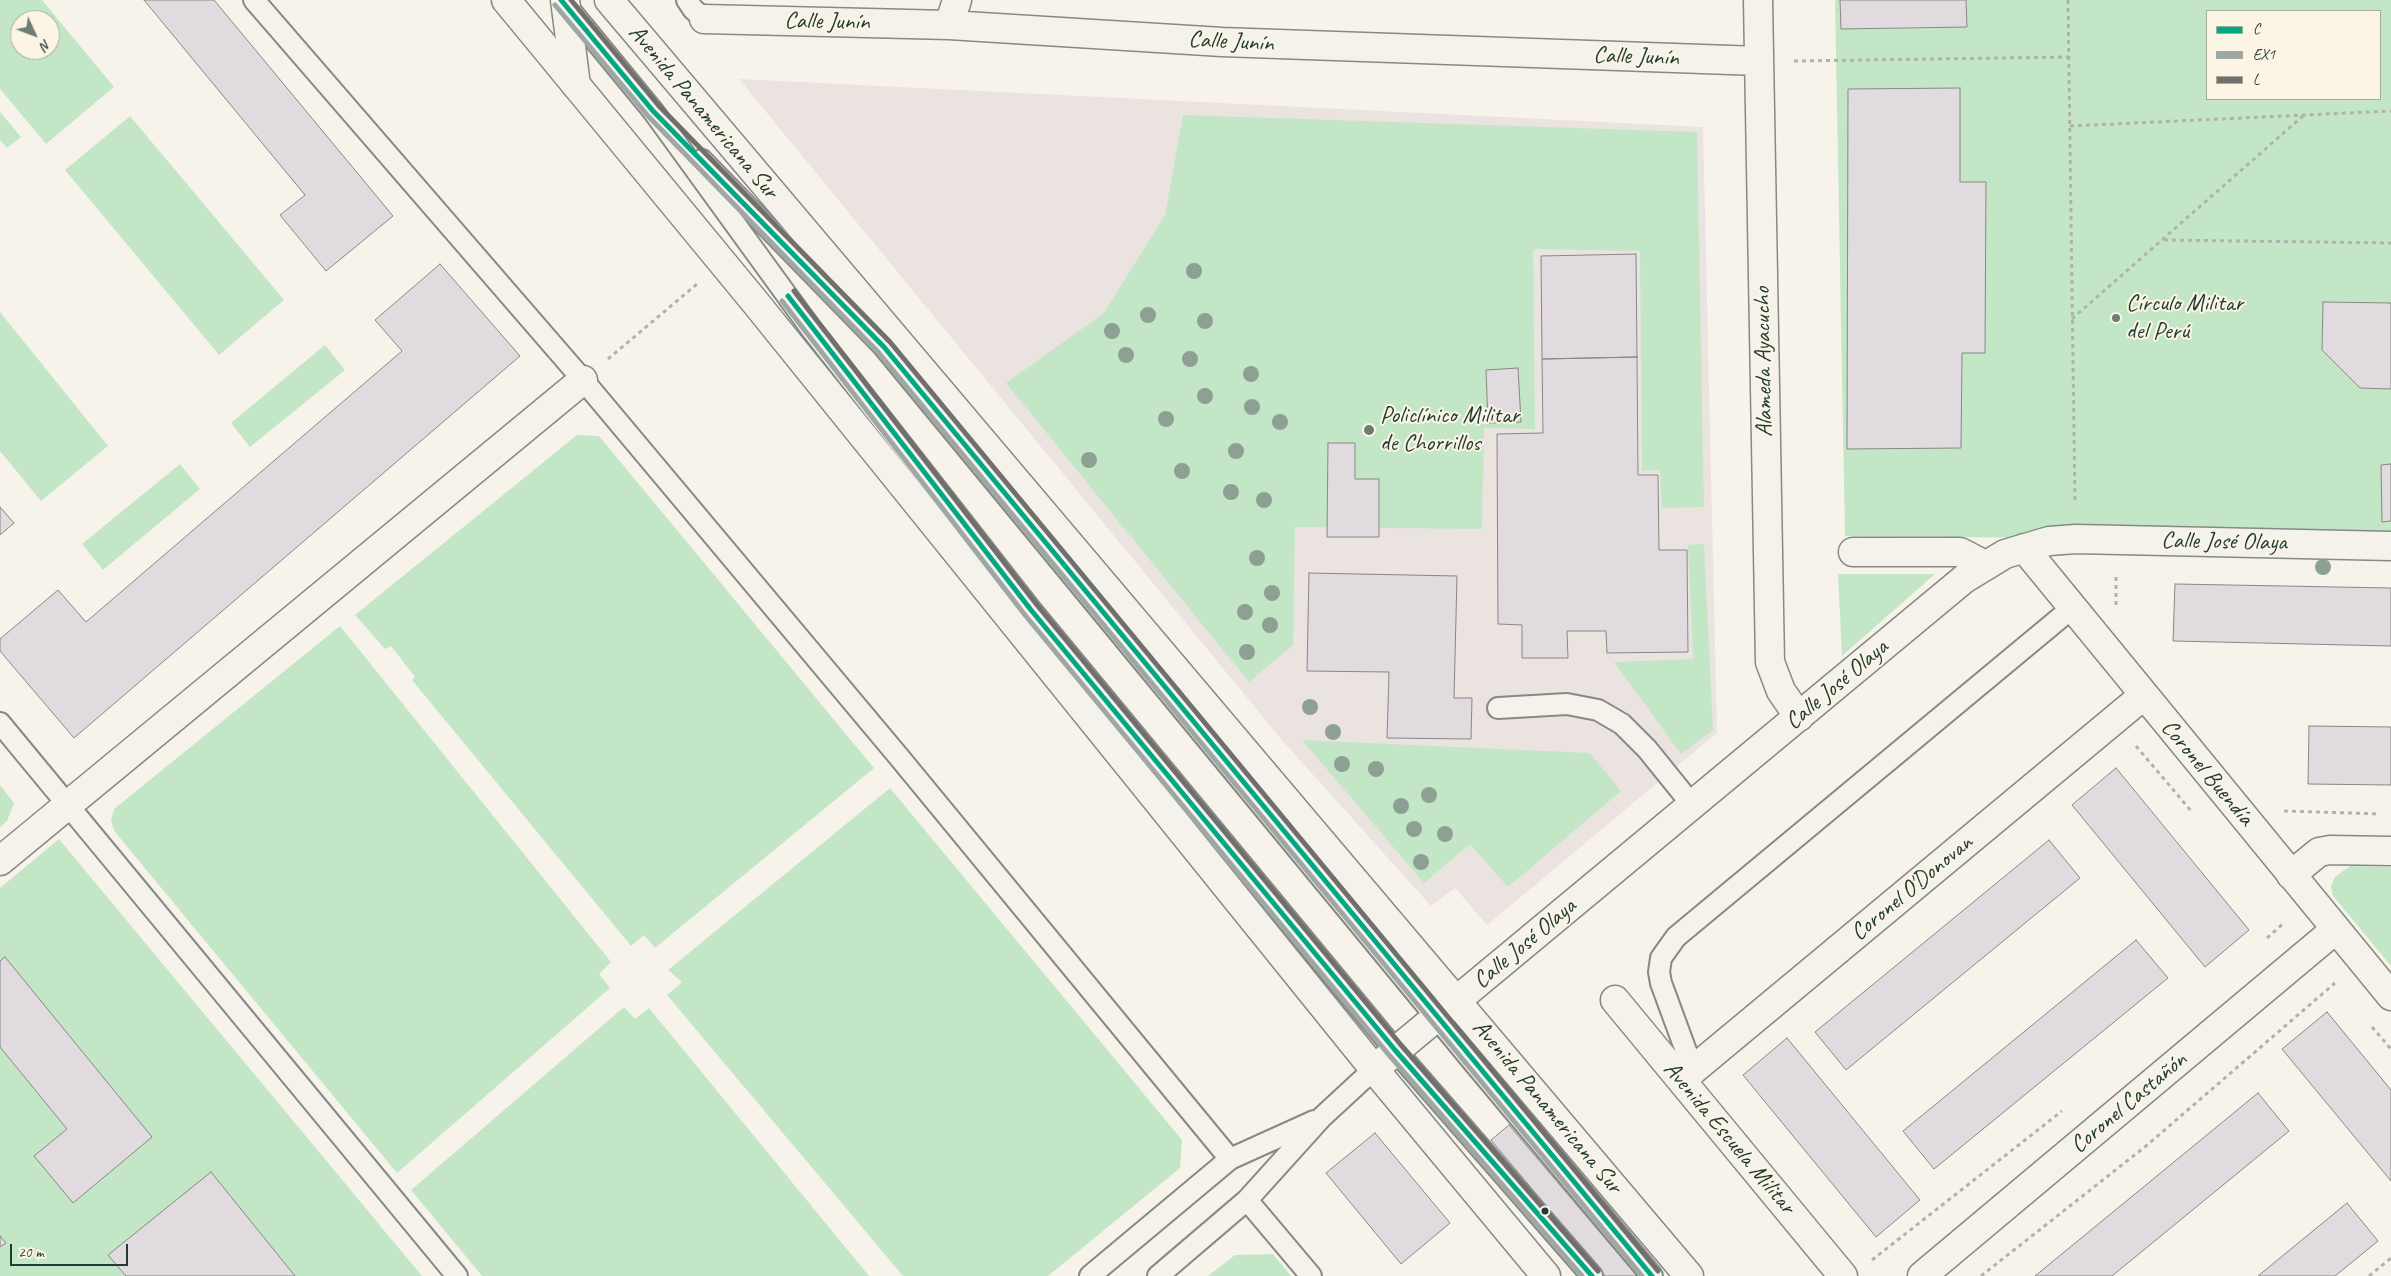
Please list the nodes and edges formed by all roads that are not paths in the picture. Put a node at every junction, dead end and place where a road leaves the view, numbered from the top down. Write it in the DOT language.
graph roads {
  1 [pos="254,0"];
  2 [pos="506,0"];
  3 [pos="609,0"];
  4 [pos="1758,0"];
  5 [pos="564,2"];
  6 [pos="696,10"];
  7 [pos="762,10"];
  8 [pos="953,12"];
  9 [pos="1759,61"];
  10 [pos="576,85"];
  11 [pos="653,110"];
  12 [pos="583,380"];
  13 [pos="2391,546"];
  14 [pos="2024,548"];
  15 [pos="1852,552"];
  16 [pos="1985,565"];
  17 [pos="2072,608"];
  18 [pos="2143,696"];
  19 [pos="1498,708"];
  20 [pos="1800,716"];
  21 [pos="0,723"];
  22 [pos="68,805"];
  23 [pos="1693,806"];
  24 [pos="2391,851"];
  25 [pos="0,861"];
  26 [pos="2291,875"];
  27 [pos="2336,929"];
  28 [pos="2391,996"];
  29 [pos="1457,1000"];
  30 [pos="1615,1000"];
  31 [pos="1436,1017"];
  32 [pos="1395,1050"];
  33 [pos="1374,1069"];
  34 [pos="1687,1076"];
  35 [pos="1320,1118"];
  36 [pos="1230,1158"];
  37 [pos="1247,1200"];
  38 [pos="456,1276"];
  39 [pos="1090,1276"];
  40 [pos="1158,1276"];
  41 [pos="1311,1276"];
  42 [pos="1546,1276"];
  43 [pos="1592,1276"];
  44 [pos="1652,1276"];
  45 [pos="1689,1276"];
  46 [pos="1843,1276"];
  47 [pos="1922,1276"];
  1 -- 12 [label="lane"];
  2 -- 10 [label="street"];
  3 -- 29 [label="street, Avenida Panamericana Sur"];
  4 -- 9 [label="street, Alameda Ayacucho"];
  5 -- 10 [label="street"];
  5 -- 11 [label="lane"];
  6 -- 7 [label="street, Calle Junín"];
  7 -- 8 [label="street, Calle Junín"];
  8 -- 9 [label="street, Calle Junín"];
  9 -- 20 [label="street, Alameda Ayacucho"];
  10 -- 33 [label="street"];
  11 -- 31 [label="lane"];
  11 -- 32 [label="lane"];
  12 -- 22 [label="street"];
  12 -- 36 [label="lane"];
  13 -- 14 [label="street, Calle José Olaya"];
  14 -- 16 [label="street, Calle José Olaya"];
  14 -- 17 [label="street, Coronel Buendía"];
  15 -- 16 [label="street"];
  16 -- 20 [label="street, Calle José Olaya"];
  17 -- 18 [label="street, Coronel Buendía"];
  17 -- 34 [label="lane"];
  18 -- 26 [label="street, Coronel Buendía"];
  18 -- 34 [label="street, Coronel O'Donovan"];
  19 -- 23 [label="lane"];
  20 -- 23 [label="street, Calle José Olaya"];
  21 -- 22 [label="lane"];
  22 -- 25 [label="street"];
  22 -- 38 [label="lane"];
  23 -- 29 [label="street, Calle José Olaya"];
  24 -- 26 [label="street"];
  26 -- 27 [label="street, Coronel Buendía"];
  27 -- 28 [label="street, Coronel Buendía"];
  27 -- 47 [label="street, Coronel Castañón"];
  29 -- 31 [label="street, Calle José Olaya"];
  29 -- 45 [label="street, Avenida Panamericana Sur"];
  30 -- 34 [label="street, Avenida Escuela Militar"];
  31 -- 32 [label="street, Calle José Olaya"];
  31 -- 44 [label="lane"];
  32 -- 33 [label="street, Calle José Olaya"];
  32 -- 43 [label="lane"];
  33 -- 35 [label="lane"];
  33 -- 42 [label="street"];
  34 -- 46 [label="street, Avenida Escuela Militar"];
  35 -- 36 [label="lane"];
  35 -- 37 [label="lane"];
  36 -- 39 [label="lane"];
  37 -- 40 [label="lane"];
  37 -- 41 [label="lane"];
}
